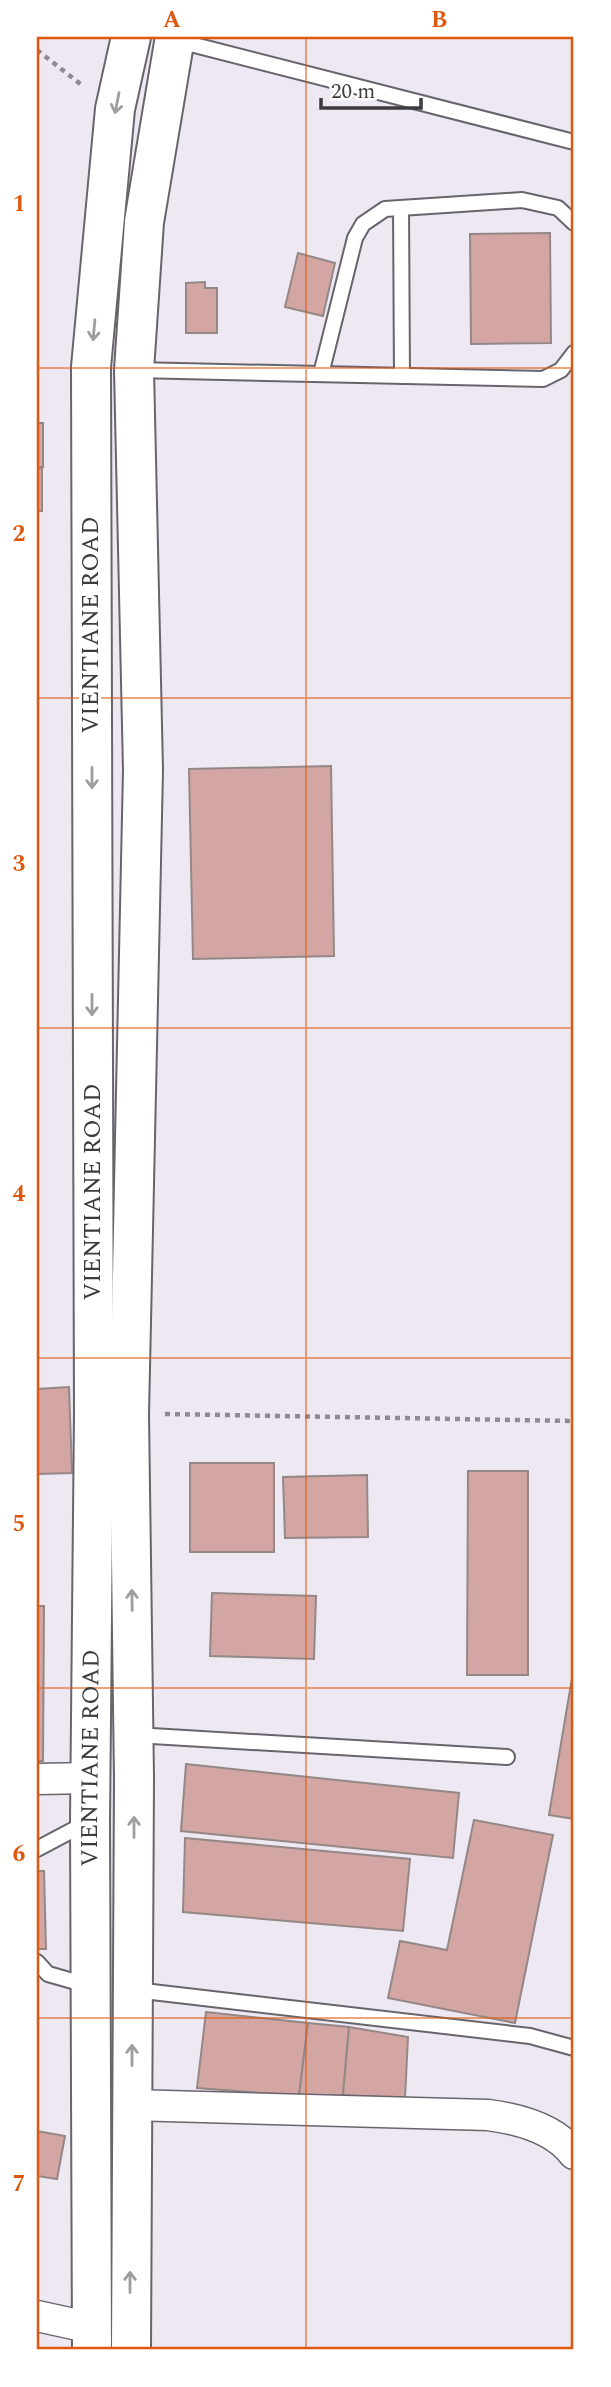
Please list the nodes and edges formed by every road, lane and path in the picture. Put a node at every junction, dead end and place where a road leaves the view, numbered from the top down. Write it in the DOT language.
graph roads {
  1 [pos="131,37"];
  2 [pos="174,38"];
  3 [pos="37,50"];
  4 [pos="115,109"];
  5 [pos="574,142"];
  6 [pos="401,208"];
  7 [pos="574,223"];
  8 [pos="574,353"];
  9 [pos="134,370"];
  10 [pos="321,374"];
  11 [pos="402,376"];
  12 [pos="129,1414"];
  13 [pos="574,1421"];
  14 [pos="134,1735"];
  15 [pos="507,1757"];
  16 [pos="92,1778"];
  17 [pos="37,1779"];
  18 [pos="90,1821"];
  19 [pos="37,1849"];
  20 [pos="37,1962"];
  21 [pos="91,1987"];
  22 [pos="133,1990"];
  23 [pos="574,2048"];
  24 [pos="131,2105"];
  25 [pos="574,2154"];
  26 [pos="37,2316"];
  27 [pos="92,2339"];
  28 [pos="131,2350"];
  1 -- 4 [label="main road, VIENTIANE ROAD, one-way"];
  2 -- 5 [label="lane"];
  2 -- 9 [label="main road"];
  3 -- 4 [label="path"];
  4 -- 16 [label="main road, VIENTIANE ROAD, one-way"];
  6 -- 7 [label="lane"];
  6 -- 10 [label="lane"];
  6 -- 11 [label="lane"];
  8 -- 11 [label="lane"];
  9 -- 10 [label="lane"];
  9 -- 12 [label="main road"];
  10 -- 11 [label="lane"];
  12 -- 13 [label="path"];
  14 -- 12 [label="main road, one-way"];
  14 -- 15 [label="lane"];
  22 -- 14 [label="main road, one-way"];
  16 -- 17 [label="street"];
  16 -- 18 [label="main road, VIENTIANE ROAD"];
  18 -- 19 [label="lane"];
  18 -- 21 [label="main road, VIENTIANE ROAD"];
  20 -- 21 [label="lane"];
  21 -- 27 [label="main road, VIENTIANE ROAD"];
  22 -- 23 [label="lane"];
  24 -- 22 [label="main road, one-way"];
  24 -- 25 [label="street"];
  28 -- 24 [label="main road, one-way"];
  26 -- 27 [label="street"];
}
